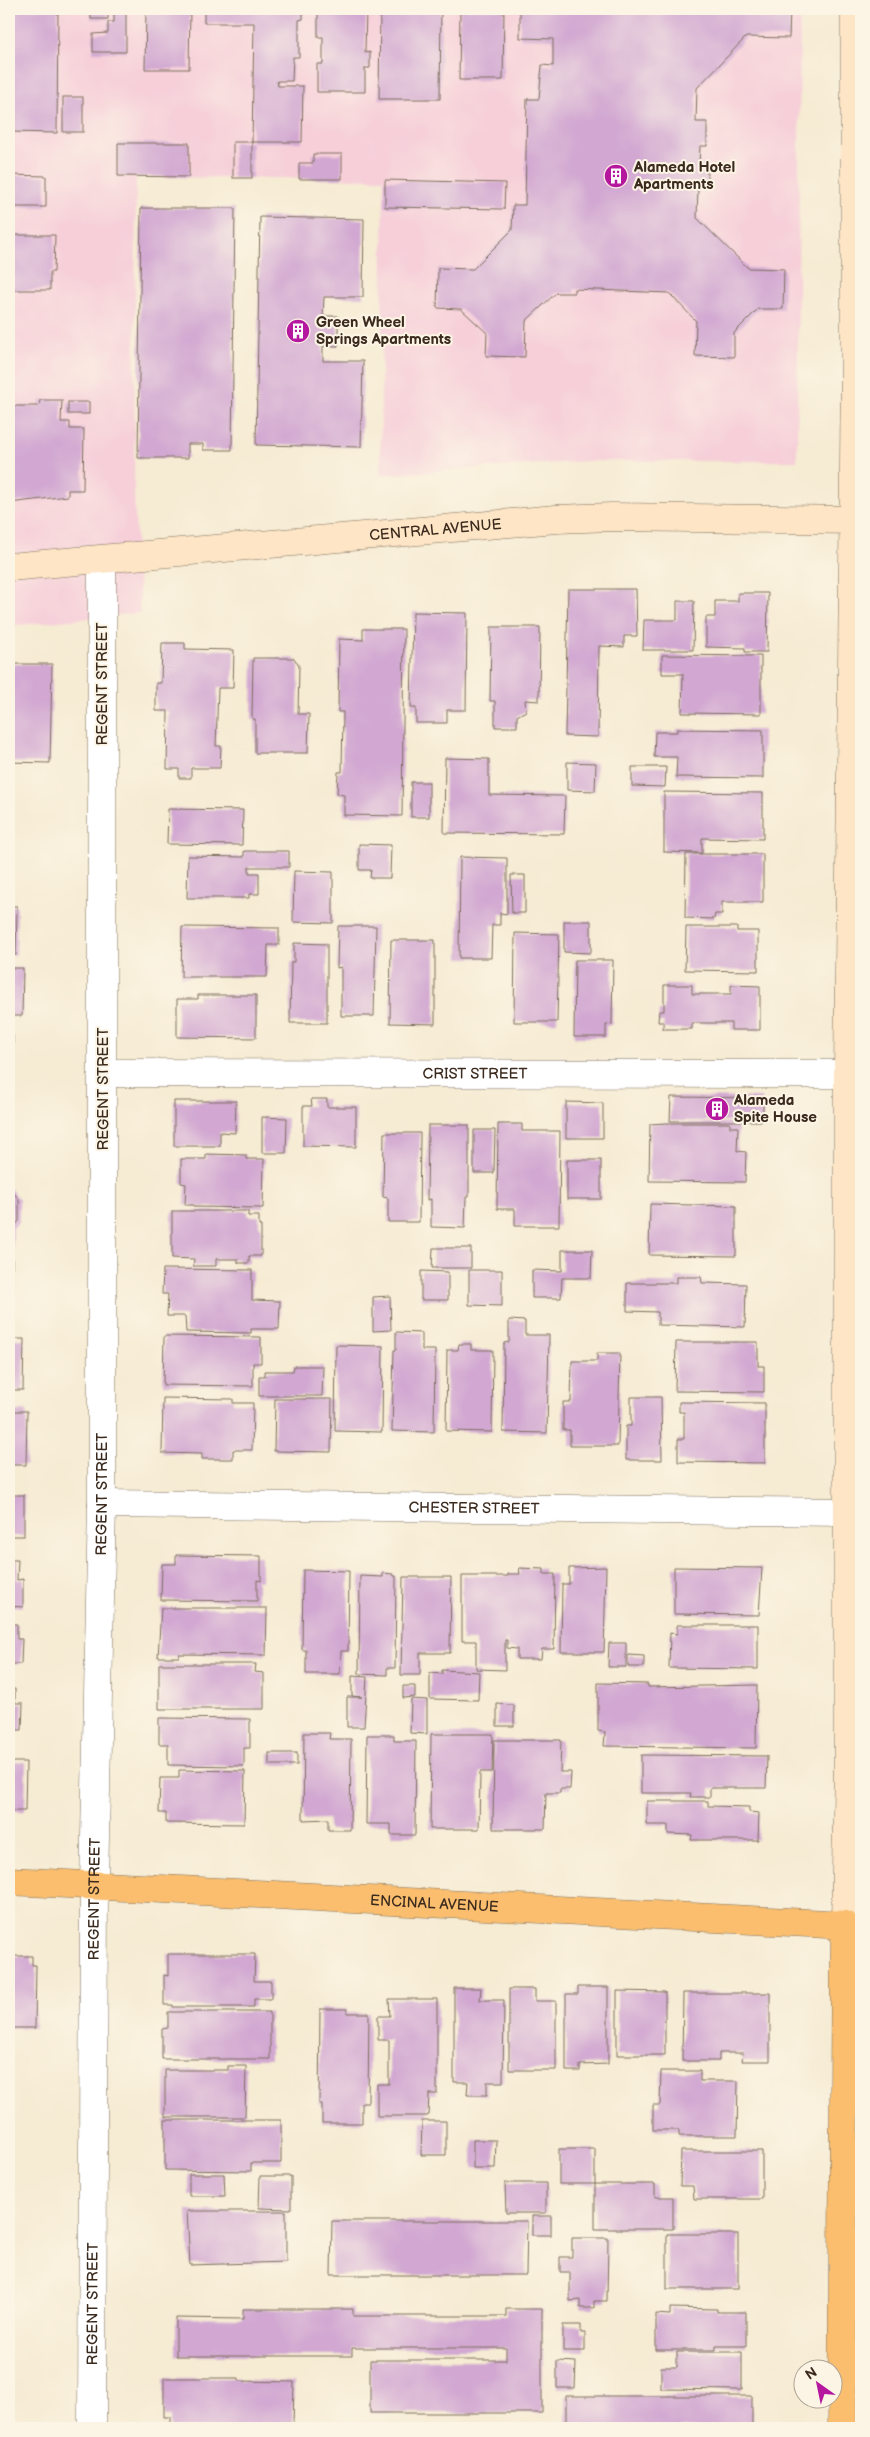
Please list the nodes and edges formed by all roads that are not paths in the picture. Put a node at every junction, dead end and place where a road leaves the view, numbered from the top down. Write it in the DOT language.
graph roads {
  1 [pos="855,9"];
  2 [pos="857,520"];
  3 [pos="102,560"];
  4 [pos="9,568"];
  5 [pos="103,1073"];
  6 [pos="848,1074"];
  7 [pos="102,1504"];
  8 [pos="846,1512"];
  9 [pos="9,1881"];
  10 [pos="94,1885"];
  11 [pos="853,1926"];
  12 [pos="92,2428"];
  13 [pos="842,2428"];
  1 -- 2 [label="street"];
  2 -- 3 [label="street, CENTRAL AVENUE"];
  2 -- 6 [label="street"];
  3 -- 4 [label="street, CENTRAL AVENUE"];
  3 -- 5 [label="street, REGENT STREET"];
  5 -- 6 [label="street, CRIST STREET"];
  5 -- 7 [label="street, REGENT STREET"];
  6 -- 8 [label="street"];
  7 -- 8 [label="street, CHESTER STREET"];
  7 -- 10 [label="street, REGENT STREET"];
  8 -- 11 [label="street"];
  9 -- 10 [label="main road, ENCINAL AVENUE"];
  10 -- 11 [label="main road, ENCINAL AVENUE"];
  10 -- 12 [label="street, REGENT STREET"];
  11 -- 13 [label="main road"];
}
